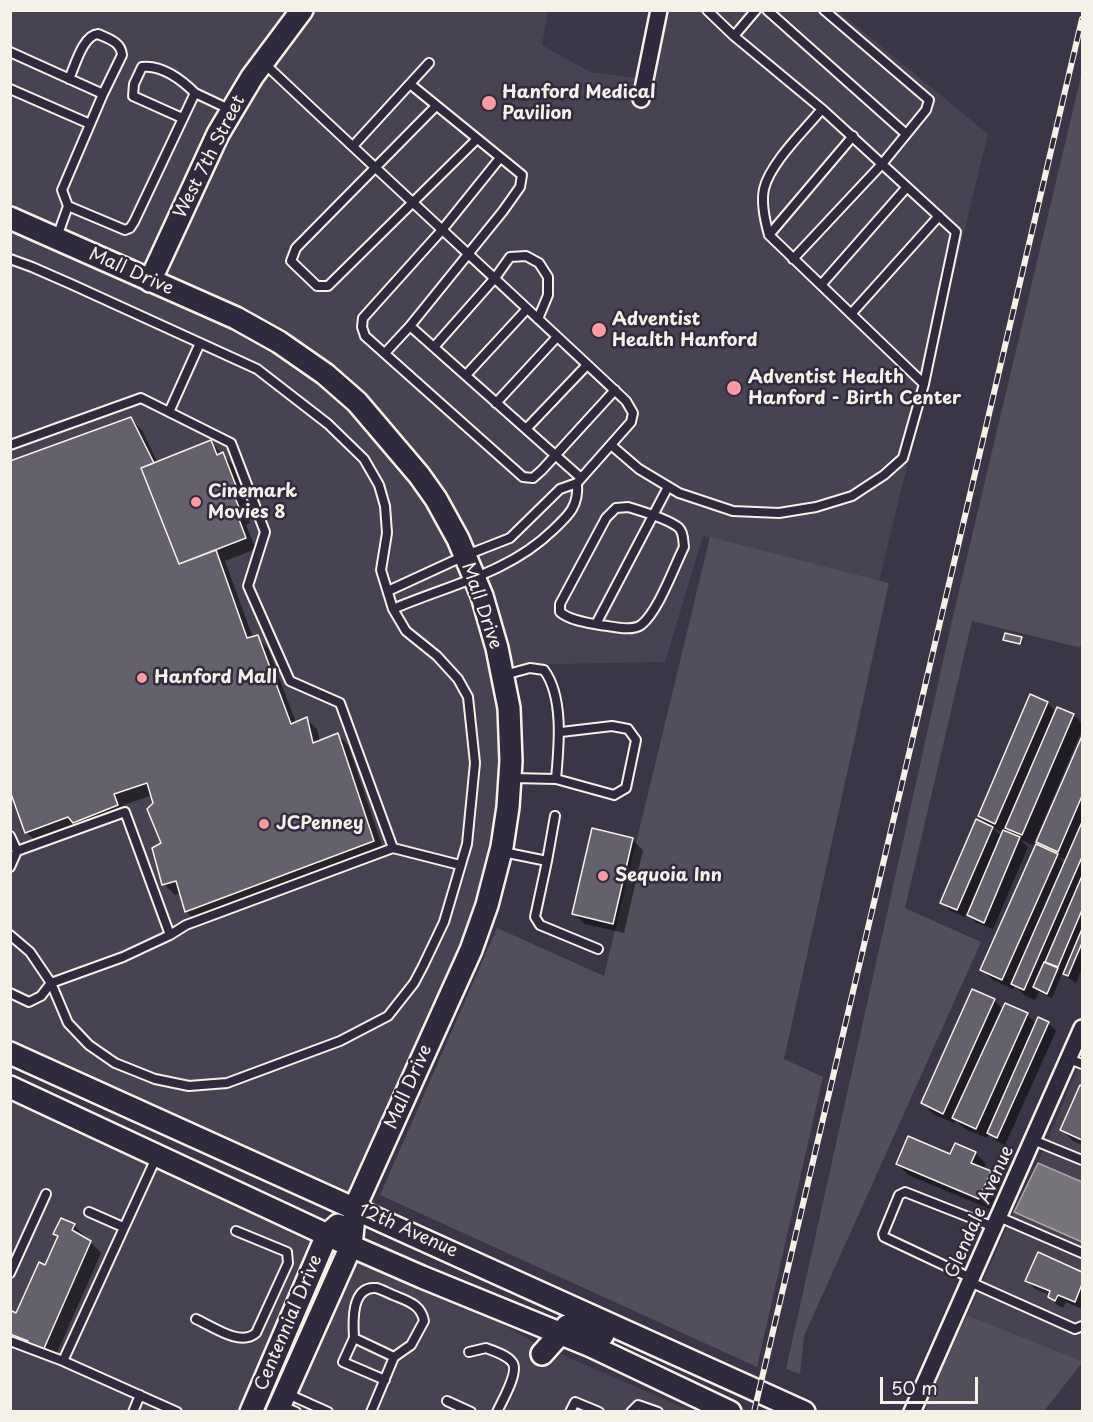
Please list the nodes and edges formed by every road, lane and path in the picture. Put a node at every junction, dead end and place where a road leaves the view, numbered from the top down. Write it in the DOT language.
graph roads {
  1 [pos="302,10"];
  2 [pos="659,10"];
  3 [pos="707,10"];
  4 [pos="756,10"];
  5 [pos="767,10"];
  6 [pos="824,10"];
  7 [pos="734,36"];
  8 [pos="10,52"];
  9 [pos="264,63"];
  10 [pos="429,63"];
  11 [pos="69,79"];
  12 [pos="410,84"];
  13 [pos="10,89"];
  14 [pos="195,93"];
  15 [pos="103,94"];
  16 [pos="641,99"];
  17 [pos="436,106"];
  18 [pos="822,109"];
  19 [pos="231,110"];
  20 [pos="182,118"];
  21 [pos="90,124"];
  22 [pos="905,133"];
  23 [pos="853,136"];
  24 [pos="477,139"];
  25 [pos="353,146"];
  26 [pos="500,158"];
  27 [pos="882,164"];
  28 [pos="376,169"];
  29 [pos="907,187"];
  30 [pos="412,203"];
  31 [pos="68,206"];
  32 [pos="939,216"];
  33 [pos="10,218"];
  34 [pos="441,230"];
  35 [pos="769,235"];
  36 [pos="57,238"];
  37 [pos="467,254"];
  38 [pos="10,259"];
  39 [pos="793,259"];
  40 [pos="495,278"];
  41 [pos="150,280"];
  42 [pos="821,285"];
  43 [pos="527,309"];
  44 [pos="851,314"];
  45 [pos="538,319"];
  46 [pos="410,326"];
  47 [pos="557,336"];
  48 [pos="200,343"];
  49 [pos="434,347"];
  50 [pos="384,353"];
  51 [pos="587,365"];
  52 [pos="466,375"];
  53 [pos="924,384"];
  54 [pos="615,390"];
  55 [pos="496,403"];
  56 [pos="169,412"];
  57 [pos="526,429"];
  58 [pos="10,445"];
  59 [pos="611,445"];
  60 [pos="556,456"];
  61 [pos="579,481"];
  62 [pos="668,487"];
  63 [pos="653,515"];
  64 [pos="464,556"];
  65 [pos="474,579"];
  66 [pos="388,591"];
  67 [pos="393,609"];
  68 [pos="596,624"];
  69 [pos="503,675"];
  70 [pos="561,732"];
  71 [pos="510,778"];
  72 [pos="556,779"];
  73 [pos="555,816"];
  74 [pos="10,836"];
  75 [pos="393,848"];
  76 [pos="17,851"];
  77 [pos="501,851"];
  78 [pos="547,861"];
  79 [pos="460,865"];
  80 [pos="10,867"];
  81 [pos="10,935"];
  82 [pos="170,935"];
  83 [pos="598,949"];
  84 [pos="51,983"];
  85 [pos="10,993"];
  86 [pos="1083,1028"];
  87 [pos="10,1053"];
  88 [pos="1076,1061"];
  89 [pos="10,1087"];
  90 [pos="1033,1140"];
  91 [pos="158,1154"];
  92 [pos="1083,1160"];
  93 [pos="46,1194"];
  94 [pos="355,1207"];
  95 [pos="89,1212"];
  96 [pos="996,1222"];
  97 [pos="123,1227"];
  98 [pos="236,1231"];
  99 [pos="327,1235"];
  100 [pos="351,1246"];
  101 [pos="1083,1253"];
  102 [pos="10,1273"];
  103 [pos="970,1280"];
  104 [pos="196,1319"];
  105 [pos="1083,1326"];
  106 [pos="560,1334"];
  107 [pos="354,1338"];
  108 [pos="10,1341"];
  109 [pos="470,1352"];
  110 [pos="542,1354"];
  111 [pos="394,1357"];
  112 [pos="63,1361"];
  113 [pos="711,1370"];
  114 [pos="385,1380"];
  115 [pos="140,1395"];
  116 [pos="447,1401"];
  117 [pos="285,1405"];
  118 [pos="133,1412"];
  119 [pos="177,1412"];
  120 [pos="251,1412"];
  121 [pos="328,1412"];
  122 [pos="372,1412"];
  123 [pos="471,1412"];
  124 [pos="497,1412"];
  125 [pos="570,1412"];
  126 [pos="599,1412"];
  127 [pos="631,1412"];
  128 [pos="658,1412"];
  129 [pos="730,1412"];
  130 [pos="804,1412"];
  131 [pos="912,1412"];
  1 -- 9 [label="street, West 7th Street"];
  2 -- 16 [label="street"];
  3 -- 7 [label="lane"];
  4 -- 7 [label="lane"];
  5 -- 22 [label="lane"];
  6 -- 22 [label="lane"];
  7 -- 18 [label="lane"];
  8 -- 11 [label="lane"];
  9 -- 19 [label="street, West 7th Street"];
  9 -- 25 [label="lane"];
  10 -- 12 [label="lane"];
  11 -- 15 [label="lane"];
  11 -- 15 [label="lane"];
  12 -- 17 [label="lane"];
  12 -- 25 [label="lane"];
  13 -- 21 [label="lane"];
  14 -- 19 [label="lane"];
  14 -- 20 [label="lane"];
  14 -- 20 [label="lane"];
  15 -- 21 [label="lane"];
  17 -- 24 [label="lane"];
  17 -- 28 [label="lane"];
  18 -- 23 [label="lane"];
  18 -- 35 [label="lane"];
  19 -- 41 [label="street, West 7th Street"];
  20 -- 31 [label="lane"];
  21 -- 31 [label="lane"];
  22 -- 27 [label="lane"];
  23 -- 27 [label="lane"];
  23 -- 35 [label="lane"];
  24 -- 26 [label="lane"];
  24 -- 30 [label="lane"];
  25 -- 28 [label="lane"];
  26 -- 34 [label="lane"];
  26 -- 37 [label="lane"];
  27 -- 29 [label="lane"];
  27 -- 39 [label="lane"];
  28 -- 30 [label="lane"];
  28 -- 30 [label="lane"];
  29 -- 32 [label="lane"];
  29 -- 42 [label="lane"];
  30 -- 34 [label="lane"];
  31 -- 36 [label="lane"];
  32 -- 44 [label="lane"];
  32 -- 53 [label="lane"];
  33 -- 36 [label="street, Mall Drive"];
  34 -- 37 [label="lane"];
  34 -- 50 [label="lane"];
  35 -- 39 [label="lane"];
  36 -- 41 [label="street, Mall Drive"];
  37 -- 40 [label="lane"];
  37 -- 46 [label="lane"];
  38 -- 48 [label="lane"];
  39 -- 42 [label="lane"];
  40 -- 43 [label="lane"];
  40 -- 45 [label="lane"];
  40 -- 49 [label="lane"];
  41 -- 64 [label="street, Mall Drive"];
  42 -- 44 [label="lane"];
  43 -- 45 [label="lane"];
  43 -- 52 [label="lane"];
  44 -- 53 [label="lane"];
  45 -- 47 [label="lane"];
  46 -- 49 [label="lane"];
  46 -- 50 [label="lane"];
  47 -- 51 [label="lane"];
  47 -- 55 [label="lane"];
  48 -- 56 [label="lane"];
  48 -- 66 [label="lane"];
  49 -- 52 [label="lane"];
  50 -- 60 [label="lane"];
  51 -- 54 [label="lane"];
  51 -- 57 [label="lane"];
  52 -- 55 [label="lane"];
  53 -- 62 [label="lane"];
  54 -- 59 [label="lane"];
  54 -- 60 [label="lane"];
  55 -- 57 [label="lane"];
  56 -- 58 [label="lane"];
  56 -- 75 [label="lane"];
  57 -- 60 [label="lane"];
  59 -- 61 [label="lane"];
  59 -- 62 [label="lane"];
  60 -- 61 [label="lane"];
  61 -- 64 [label="lane"];
  61 -- 65 [label="lane"];
  62 -- 63 [label="lane"];
  63 -- 68 [label="lane"];
  63 -- 68 [label="lane"];
  63 -- 68 [label="lane"];
  64 -- 65 [label="street, Mall Drive"];
  64 -- 66 [label="lane"];
  65 -- 67 [label="lane"];
  65 -- 69 [label="street, Mall Drive"];
  66 -- 67 [label="lane"];
  67 -- 79 [label="lane"];
  69 -- 70 [label="lane"];
  69 -- 71 [label="street, Mall Drive"];
  70 -- 72 [label="lane"];
  70 -- 72 [label="lane"];
  71 -- 72 [label="lane"];
  71 -- 77 [label="street, Mall Drive"];
  73 -- 78 [label="lane"];
  74 -- 76 [label="lane"];
  75 -- 79 [label="lane"];
  75 -- 82 [label="lane"];
  76 -- 80 [label="lane"];
  76 -- 82 [label="lane"];
  77 -- 78 [label="lane"];
  77 -- 94 [label="street, Mall Drive"];
  78 -- 83 [label="lane"];
  79 -- 84 [label="lane"];
  81 -- 84 [label="lane"];
  82 -- 84 [label="lane"];
  84 -- 85 [label="lane"];
  86 -- 88 [label="street, Glendale Avenue"];
  87 -- 94 [label="street, 12th Avenue"];
  88 -- 90 [label="street, Glendale Avenue"];
  89 -- 91 [label="street, 12th Avenue"];
  90 -- 92 [label="lane"];
  90 -- 96 [label="street, Glendale Avenue"];
  91 -- 97 [label="lane"];
  91 -- 99 [label="street, 12th Avenue"];
  93 -- 102 [label="lane"];
  94 -- 99 [label="street, Mall Drive"];
  94 -- 100 [label="street, Mall Drive"];
  94 -- 113 [label="street, 12th Avenue"];
  95 -- 97 [label="lane"];
  96 -- 101 [label="lane"];
  96 -- 103 [label="street, Glendale Avenue"];
  96 -- 103 [label="lane"];
  97 -- 112 [label="lane"];
  98 -- 104 [label="lane"];
  99 -- 100 [label="street, 12th Avenue"];
  99 -- 120 [label="street, Centennial Drive"];
  100 -- 106 [label="street, 12th Avenue"];
  100 -- 117 [label="street, Centennial Drive"];
  103 -- 105 [label="lane"];
  103 -- 131 [label="street, Glendale Avenue"];
  106 -- 110 [label="street"];
  106 -- 113 [label="street"];
  106 -- 129 [label="street, 12th Avenue"];
  107 -- 111 [label="lane"];
  107 -- 111 [label="lane"];
  107 -- 114 [label="lane"];
  108 -- 112 [label="lane"];
  109 -- 124 [label="lane"];
  111 -- 114 [label="lane"];
  112 -- 115 [label="lane"];
  113 -- 130 [label="street, 12th Avenue"];
  114 -- 122 [label="lane"];
  115 -- 118 [label="lane"];
  115 -- 119 [label="lane"];
  116 -- 123 [label="lane"];
  117 -- 121 [label="lane"];
  125 -- 126 [label="lane"];
  127 -- 128 [label="lane"];
}
